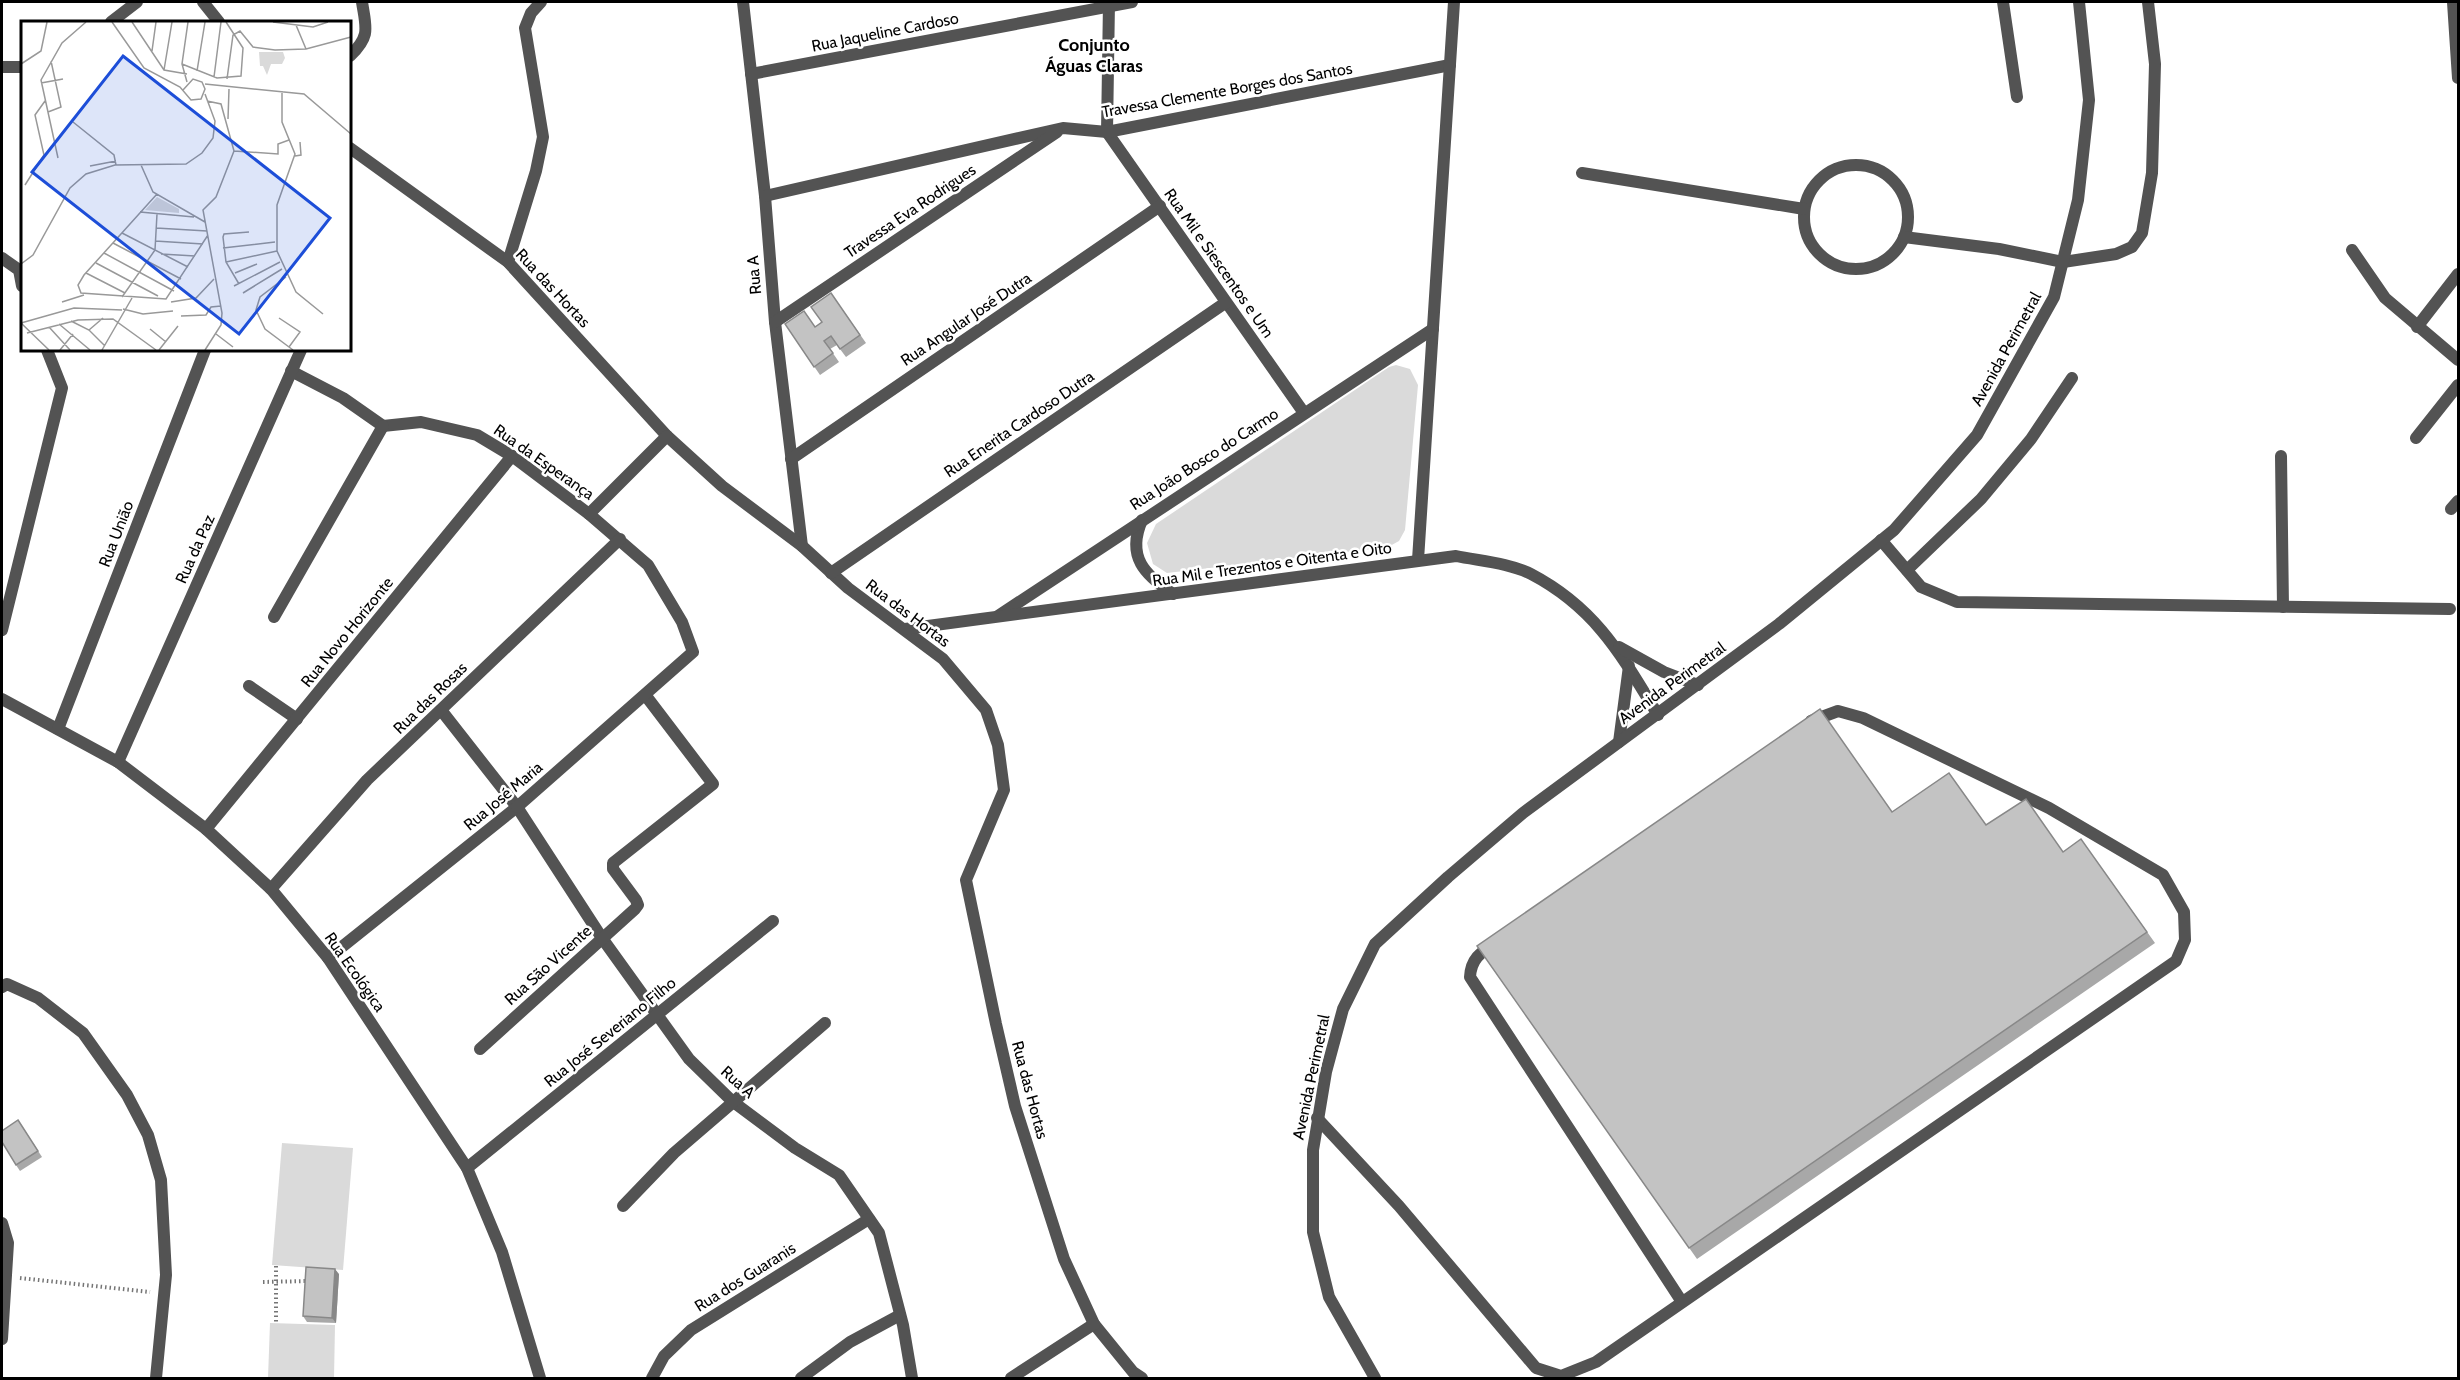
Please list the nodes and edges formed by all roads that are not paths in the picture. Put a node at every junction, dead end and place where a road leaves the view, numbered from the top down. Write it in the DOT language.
graph roads {
  1 [pos="137,2"];
  2 [pos="202,2"];
  3 [pos="362,2"];
  4 [pos="541,2"];
  5 [pos="743,2"];
  6 [pos="1132,2"];
  7 [pos="1454,2"];
  8 [pos="2003,2"];
  9 [pos="2079,2"];
  10 [pos="2148,2"];
  11 [pos="2453,2"];
  12 [pos="1109,3"];
  13 [pos="112,21"];
  14 [pos="218,21"];
  15 [pos="351,55"];
  16 [pos="1450,65"];
  17 [pos="21,67"];
  18 [pos="2,68"];
  19 [pos="751,74"];
  20 [pos="2458,78"];
  21 [pos="2017,97"];
  22 [pos="1063,128"];
  23 [pos="1107,132"];
  24 [pos="351,149"];
  25 [pos="1582,173"];
  26 [pos="765,196"];
  27 [pos="1160,206"];
  28 [pos="1804,208"];
  29 [pos="1904,237"];
  30 [pos="2352,250"];
  31 [pos="2,258"];
  32 [pos="508,262"];
  33 [pos="2063,262"];
  34 [pos="2458,274"];
  35 [pos="21,281"];
  36 [pos="1225,303"];
  37 [pos="775,322"];
  38 [pos="2417,327"];
  39 [pos="1433,329"];
  40 [pos="47,351"];
  41 [pos="205,351"];
  42 [pos="301,351"];
  43 [pos="2458,360"];
  44 [pos="291,371"];
  45 [pos="2072,378"];
  46 [pos="2458,385"];
  47 [pos="1304,413"];
  48 [pos="383,426"];
  49 [pos="667,436"];
  50 [pos="2416,438"];
  51 [pos="512,456"];
  52 [pos="2281,456"];
  53 [pos="791,459"];
  54 [pos="589,514"];
  55 [pos="1142,520"];
  56 [pos="620,539"];
  57 [pos="1881,540"];
  58 [pos="802,546"];
  59 [pos="1418,560"];
  60 [pos="1907,570"];
  61 [pos="831,573"];
  62 [pos="1173,594"];
  63 [pos="2283,607"];
  64 [pos="2450,609"];
  65 [pos="274,617"];
  66 [pos="994,619"];
  67 [pos="905,629"];
  68 [pos="2,630"];
  69 [pos="1616,645"];
  70 [pos="693,652"];
  71 [pos="1629,666"];
  72 [pos="1698,685"];
  73 [pos="249,686"];
  74 [pos="646,696"];
  75 [pos="2,699"];
  76 [pos="441,710"];
  77 [pos="1658,715"];
  78 [pos="297,719"];
  79 [pos="1804,726"];
  80 [pos="58,729"];
  81 [pos="1619,742"];
  82 [pos="118,762"];
  83 [pos="517,807"];
  84 [pos="206,829"];
  85 [pos="271,889"];
  86 [pos="773,921"];
  87 [pos="1505,935"];
  88 [pos="602,939"];
  89 [pos="328,958"];
  90 [pos="2,987"];
  91 [pos="658,1015"];
  92 [pos="825,1023"];
  93 [pos="480,1049"];
  94 [pos="732,1101"];
  95 [pos="1317,1118"];
  96 [pos="467,1168"];
  97 [pos="623,1206"];
  98 [pos="869,1219"];
  99 [pos="2,1223"];
  100 [pos="1682,1302"];
  101 [pos="900,1315"];
  102 [pos="1094,1324"];
  103 [pos="2,1339"];
  104 [pos="156,1378"];
  105 [pos="540,1378"];
  106 [pos="652,1378"];
  107 [pos="801,1378"];
  108 [pos="912,1378"];
  109 [pos="1011,1378"];
  110 [pos="1142,1378"];
  111 [pos="1375,1378"];
  1 -- 13 [label="street"];
  2 -- 14 [label="street"];
  3 -- 15 [label="street"];
  4 -- 32 [label="street"];
  5 -- 19 [label="street, Rua A"];
  6 -- 12 [label="street, Rua Jaqueline Cardoso"];
  7 -- 16 [label="street"];
  8 -- 21 [label="street"];
  9 -- 33 [label="street, Avenida Perimetral"];
  10 -- 33 [label="street"];
  11 -- 20 [label="street"];
  12 -- 19 [label="street, Rua Jaqueline Cardoso"];
  12 -- 23 [label="street"];
  16 -- 23 [label="street, Travessa Clemente Borges dos Santos"];
  16 -- 39 [label="street"];
  17 -- 18 [label="street"];
  19 -- 26 [label="street, Rua A"];
  22 -- 23 [label="street, Travessa Clemente Borges dos Santos"];
  22 -- 26 [label="street, Travessa Clemente Borges dos Santos"];
  22 -- 37 [label="street, Travessa Eva Rodrigues"];
  23 -- 27 [label="street, Rua Mil e Siescentos e Um"];
  24 -- 32 [label="street, Rua das Hortas"];
  25 -- 28 [label="street"];
  26 -- 37 [label="street, Rua A"];
  27 -- 36 [label="street, Rua Mil e Siescentos e Um"];
  27 -- 53 [label="street, Rua Angular José Dutra"];
  28 -- 29 [label="street"];
  28 -- 29 [label="street"];
  29 -- 33 [label="street"];
  30 -- 38 [label="street"];
  31 -- 35 [label="street"];
  32 -- 49 [label="street, Rua das Hortas"];
  33 -- 57 [label="street, Avenida Perimetral"];
  34 -- 38 [label="street"];
  36 -- 47 [label="street, Rua Mil e Siescentos e Um"];
  36 -- 61 [label="street, Rua Enerita Cardoso Dutra"];
  37 -- 53 [label="street, Rua A"];
  38 -- 43 [label="street"];
  39 -- 47 [label="street, Rua João Bosco do Carmo"];
  39 -- 59 [label="street"];
  40 -- 68 [label="street"];
  41 -- 80 [label="street, Rua União"];
  42 -- 44 [label="street, Rua da Paz"];
  44 -- 48 [label="street"];
  44 -- 82 [label="street, Rua da Paz"];
  45 -- 60 [label="street"];
  46 -- 50 [label="street"];
  47 -- 55 [label="street, Rua João Bosco do Carmo"];
  48 -- 51 [label="street, Rua da Esperança"];
  48 -- 65 [label="street"];
  49 -- 54 [label="street"];
  49 -- 58 [label="street, Rua das Hortas"];
  51 -- 54 [label="street, Rua da Esperança"];
  51 -- 78 [label="street, Rua Novo Horizonte"];
  52 -- 63 [label="street"];
  53 -- 58 [label="street, Rua A"];
  54 -- 56 [label="street, Rua da Esperança"];
  55 -- 62 [label="street"];
  55 -- 66 [label="street, Rua João Bosco do Carmo"];
  56 -- 70 [label="street, Rua da Esperança"];
  56 -- 76 [label="street, Rua das Rosas"];
  57 -- 60 [label="street"];
  57 -- 72 [label="street, Avenida Perimetral"];
  58 -- 61 [label="street, Rua das Hortas"];
  59 -- 62 [label="street, Rua Mil e Trezentos e Oitenta e Oito"];
  59 -- 69 [label="street, Rua Mil e Trezentos e Oitenta e Oito"];
  60 -- 63 [label="street"];
  61 -- 67 [label="street, Rua das Hortas"];
  62 -- 66 [label="street, Rua Mil e Trezentos e Oitenta e Oito"];
  63 -- 64 [label="street"];
  66 -- 67 [label="street, Rua Mil e Trezentos e Oitenta e Oito"];
  67 -- 102 [label="street, Rua das Hortas"];
  69 -- 71 [label="street, Rua Mil e Trezentos e Oitenta e Oito"];
  69 -- 72 [label="street, Rua Mil e Trezentos e Oitenta e Oito"];
  70 -- 74 [label="street, Rua José Maria"];
  71 -- 77 [label="street, Rua Mil e Trezentos e Oitenta e Oito"];
  71 -- 81 [label="street"];
  72 -- 77 [label="street, Avenida Perimetral"];
  73 -- 78 [label="street"];
  74 -- 83 [label="street, Rua José Maria"];
  74 -- 88 [label="street, Rua São Vicente"];
  75 -- 80 [label="street, Rua Ecológica"];
  76 -- 83 [label="street, Rua A"];
  76 -- 85 [label="street, Rua das Rosas"];
  77 -- 81 [label="street, Avenida Perimetral"];
  78 -- 84 [label="street, Rua Novo Horizonte"];
  79 -- 100 [label="street"];
  80 -- 82 [label="street, Rua Ecológica"];
  81 -- 95 [label="street, Avenida Perimetral"];
  82 -- 84 [label="street, Rua Ecológica"];
  83 -- 88 [label="street, Rua A"];
  83 -- 89 [label="street, Rua José Maria"];
  84 -- 85 [label="street, Rua Ecológica"];
  85 -- 89 [label="street, Rua Ecológica"];
  86 -- 91 [label="street, Rua José Severiano Filho"];
  87 -- 100 [label="street"];
  88 -- 91 [label="street, Rua A"];
  88 -- 93 [label="street, Rua São Vicente"];
  89 -- 96 [label="street, Rua Ecológica"];
  90 -- 104 [label="street"];
  91 -- 94 [label="street, Rua A"];
  91 -- 96 [label="street, Rua José Severiano Filho"];
  92 -- 94 [label="street"];
  94 -- 97 [label="street"];
  94 -- 98 [label="street, Rua A"];
  95 -- 100 [label="street"];
  95 -- 111 [label="street, Avenida Perimetral"];
  96 -- 105 [label="street, Rua Ecológica"];
  98 -- 101 [label="street, Rua A"];
  98 -- 106 [label="street, Rua dos Guaranis"];
  99 -- 103 [label="street"];
  101 -- 107 [label="street"];
  101 -- 108 [label="street, Rua A"];
  102 -- 109 [label="street"];
  102 -- 110 [label="street, Rua das Hortas"];
}
